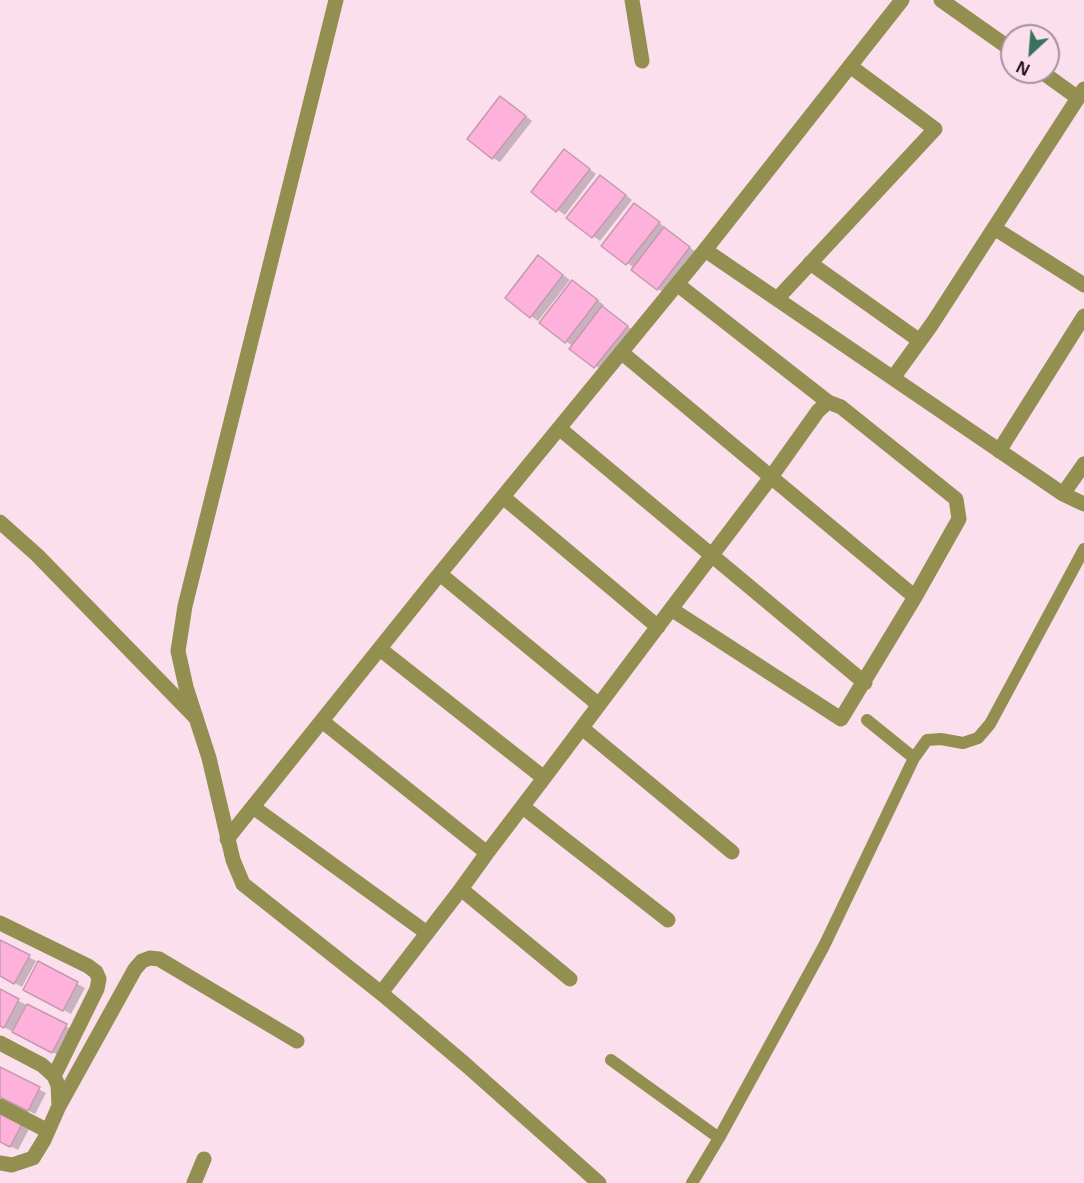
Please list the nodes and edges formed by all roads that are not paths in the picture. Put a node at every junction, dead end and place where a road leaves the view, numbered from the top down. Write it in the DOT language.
graph roads {
  1 [pos="336,0"];
  2 [pos="632,0"];
  3 [pos="902,0"];
  4 [pos="942,0"];
  5 [pos="1000,42"];
  6 [pos="642,61"];
  7 [pos="850,66"];
  8 [pos="1060,82"];
  9 [pos="1081,93"];
  10 [pos="994,228"];
  11 [pos="705,250"];
  12 [pos="810,263"];
  13 [pos="677,284"];
  14 [pos="1084,285"];
  15 [pos="777,299"];
  16 [pos="1084,316"];
  17 [pos="920,340"];
  18 [pos="621,352"];
  19 [pos="893,378"];
  20 [pos="828,402"];
  21 [pos="559,428"];
  22 [pos="999,451"];
  23 [pos="1084,464"];
  24 [pos="771,477"];
  25 [pos="1063,494"];
  26 [pos="502,497"];
  27 [pos="1084,504"];
  28 [pos="0,522"];
  29 [pos="1084,549"];
  30 [pos="713,555"];
  31 [pos="440,574"];
  32 [pos="915,597"];
  33 [pos="671,609"];
  34 [pos="658,627"];
  35 [pos="380,649"];
  36 [pos="865,682"];
  37 [pos="599,705"];
  38 [pos="196,718"];
  39 [pos="867,720"];
  40 [pos="322,721"];
  41 [pos="582,728"];
  42 [pos="914,758"];
  43 [pos="544,778"];
  44 [pos="253,807"];
  45 [pos="523,807"];
  46 [pos="227,839"];
  47 [pos="732,852"];
  48 [pos="488,853"];
  49 [pos="461,889"];
  50 [pos="668,920"];
  51 [pos="0,923"];
  52 [pos="427,933"];
  53 [pos="570,979"];
  54 [pos="381,993"];
  55 [pos="297,1041"];
  56 [pos="0,1043"];
  57 [pos="611,1060"];
  58 [pos="54,1076"];
  59 [pos="59,1106"];
  60 [pos="0,1107"];
  61 [pos="48,1131"];
  62 [pos="719,1138"];
  63 [pos="204,1159"];
  64 [pos="0,1163"];
  65 [pos="194,1183"];
  66 [pos="599,1183"];
  67 [pos="692,1183"];
  1 -- 38 [label="street"];
  2 -- 6 [label="street"];
  3 -- 7 [label="street"];
  4 -- 5 [label="street"];
  7 -- 11 [label="street"];
  7 -- 12 [label="street"];
  8 -- 9 [label="street"];
  9 -- 10 [label="street"];
  10 -- 14 [label="street"];
  10 -- 17 [label="street"];
  11 -- 13 [label="street"];
  11 -- 15 [label="street"];
  12 -- 15 [label="street"];
  12 -- 17 [label="street"];
  13 -- 18 [label="street"];
  13 -- 20 [label="street"];
  15 -- 19 [label="street"];
  16 -- 22 [label="street"];
  17 -- 19 [label="street"];
  18 -- 21 [label="street"];
  18 -- 24 [label="street"];
  19 -- 22 [label="street"];
  20 -- 24 [label="street"];
  20 -- 32 [label="street"];
  21 -- 26 [label="street"];
  21 -- 30 [label="street"];
  22 -- 25 [label="street"];
  23 -- 25 [label="street"];
  24 -- 30 [label="street"];
  24 -- 32 [label="street"];
  25 -- 27 [label="street"];
  26 -- 31 [label="street"];
  26 -- 34 [label="street"];
  28 -- 38 [label="street"];
  29 -- 42 [label="lane"];
  30 -- 33 [label="street"];
  30 -- 36 [label="street"];
  31 -- 35 [label="street"];
  31 -- 37 [label="street"];
  32 -- 36 [label="street"];
  33 -- 34 [label="street"];
  33 -- 36 [label="street"];
  34 -- 37 [label="street"];
  35 -- 40 [label="street"];
  35 -- 43 [label="street"];
  37 -- 41 [label="street"];
  38 -- 46 [label="street"];
  39 -- 42 [label="lane"];
  40 -- 44 [label="street"];
  40 -- 48 [label="street"];
  41 -- 43 [label="street"];
  41 -- 47 [label="street"];
  42 -- 62 [label="lane"];
  43 -- 45 [label="street"];
  44 -- 46 [label="street"];
  44 -- 52 [label="street"];
  45 -- 48 [label="street"];
  45 -- 50 [label="street"];
  46 -- 54 [label="street"];
  48 -- 49 [label="street"];
  49 -- 52 [label="street"];
  49 -- 53 [label="street"];
  51 -- 58 [label="street"];
  52 -- 54 [label="street"];
  54 -- 66 [label="street"];
  55 -- 59 [label="street"];
  56 -- 58 [label="street"];
  57 -- 62 [label="lane"];
  58 -- 59 [label="street"];
  59 -- 61 [label="street"];
  60 -- 61 [label="street"];
  61 -- 64 [label="street"];
  62 -- 67 [label="lane"];
  63 -- 65 [label="street"];
}
